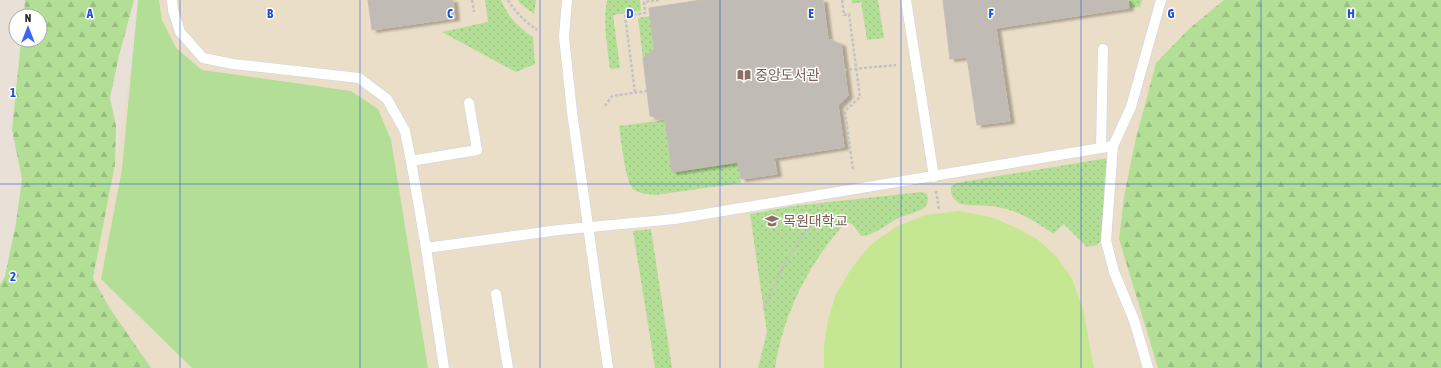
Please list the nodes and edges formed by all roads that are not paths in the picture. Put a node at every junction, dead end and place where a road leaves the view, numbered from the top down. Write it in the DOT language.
graph roads {
  1 [pos="172,0"];
  2 [pos="567,0"];
  3 [pos="906,0"];
  4 [pos="1161,0"];
  5 [pos="1102,49"];
  6 [pos="469,103"];
  7 [pos="1114,146"];
  8 [pos="1101,148"];
  9 [pos="411,161"];
  10 [pos="934,177"];
  11 [pos="588,227"];
  12 [pos="426,248"];
  13 [pos="496,294"];
  14 [pos="444,368"];
  15 [pos="508,368"];
  16 [pos="608,368"];
  17 [pos="1148,368"];
  1 -- 9 [label="lane"];
  2 -- 11 [label="lane"];
  3 -- 10 [label="lane"];
  4 -- 7 [label="lane"];
  5 -- 8 [label="lane"];
  6 -- 9 [label="lane"];
  7 -- 8 [label="lane"];
  7 -- 17 [label="lane"];
  8 -- 10 [label="lane"];
  9 -- 12 [label="lane"];
  10 -- 11 [label="lane"];
  11 -- 12 [label="lane"];
  11 -- 16 [label="lane"];
  12 -- 14 [label="lane"];
  13 -- 15 [label="lane"];
}
